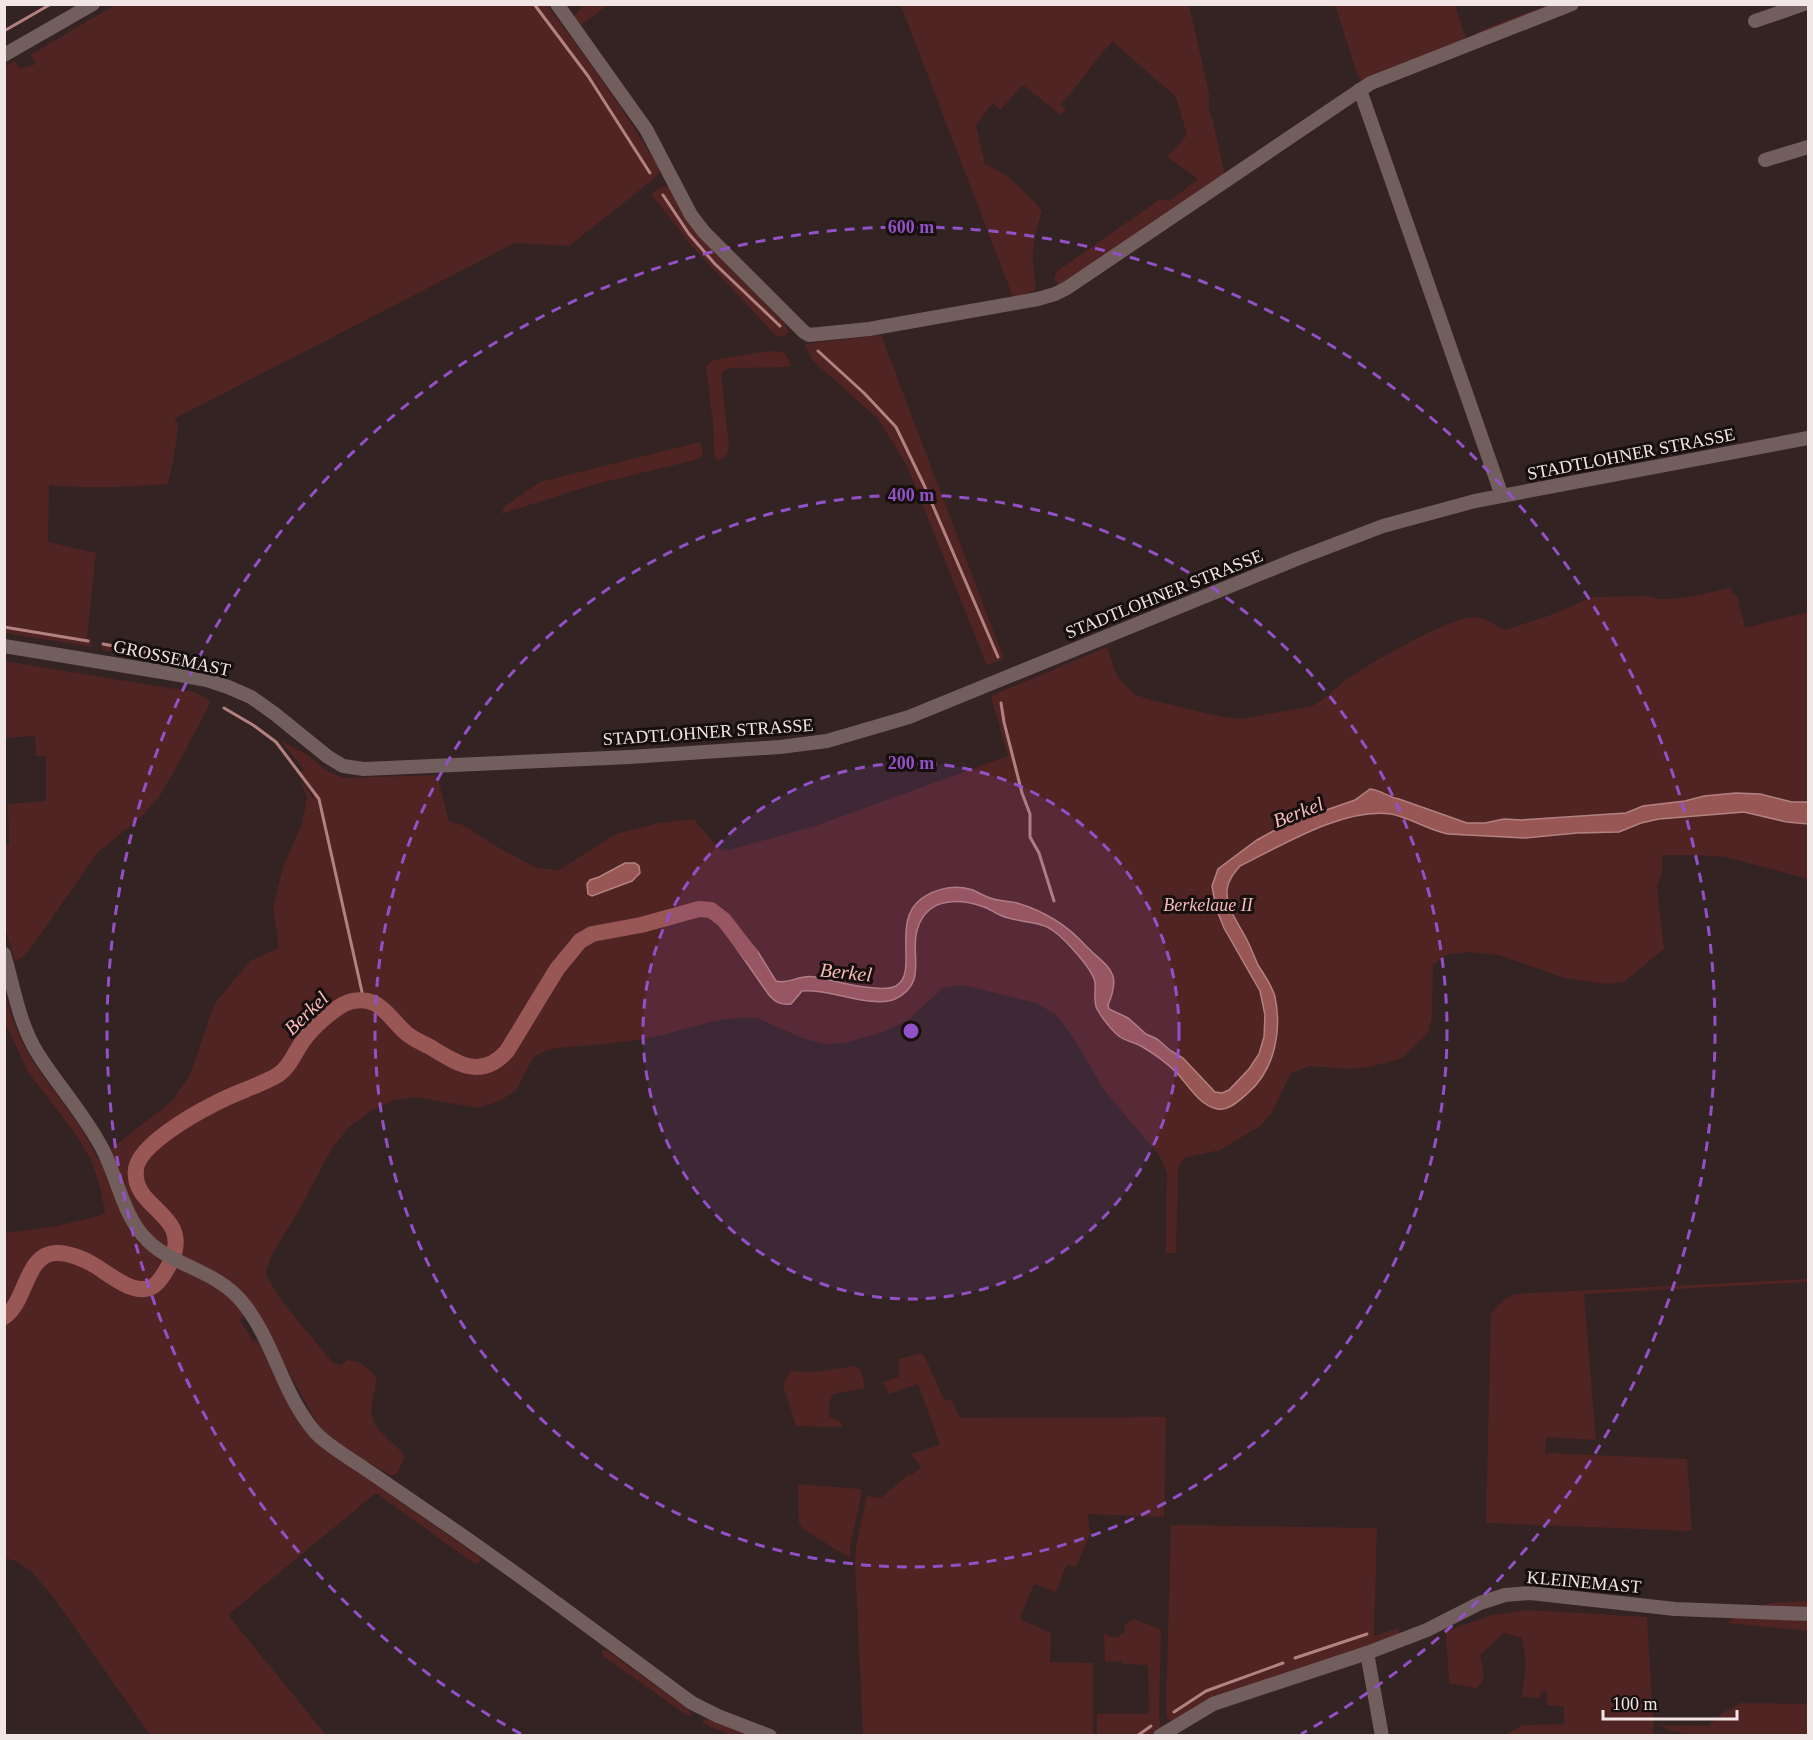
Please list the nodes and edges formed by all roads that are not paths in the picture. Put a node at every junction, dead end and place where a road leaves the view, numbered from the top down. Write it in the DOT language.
graph roads {
  1 [pos="93,4"];
  2 [pos="557,4"];
  3 [pos="1572,4"];
  4 [pos="1804,4"];
  5 [pos="1755,21"];
  6 [pos="4,55"];
  7 [pos="1360,90"];
  8 [pos="1809,147"];
  9 [pos="1765,160"];
  10 [pos="1809,438"];
  11 [pos="1502,496"];
  12 [pos="4,646"];
  13 [pos="344,766"];
  14 [pos="4,954"];
  15 [pos="1809,1614"];
  16 [pos="1367,1653"];
  17 [pos="770,1736"];
  18 [pos="1160,1736"];
  19 [pos="1382,1736"];
  1 -- 6 [label="street"];
  2 -- 7 [label="street"];
  3 -- 7 [label="street"];
  4 -- 5 [label="street"];
  7 -- 11 [label="street"];
  8 -- 9 [label="street"];
  10 -- 11 [label="street, STADTLOHNER STRASSE"];
  11 -- 13 [label="street, STADTLOHNER STRASSE"];
  12 -- 13 [label="street, GROSSEMAST"];
  14 -- 17 [label="street"];
  15 -- 16 [label="street, KLEINEMAST"];
  16 -- 18 [label="street, KLEINEMAST"];
  16 -- 19 [label="street"];
}
